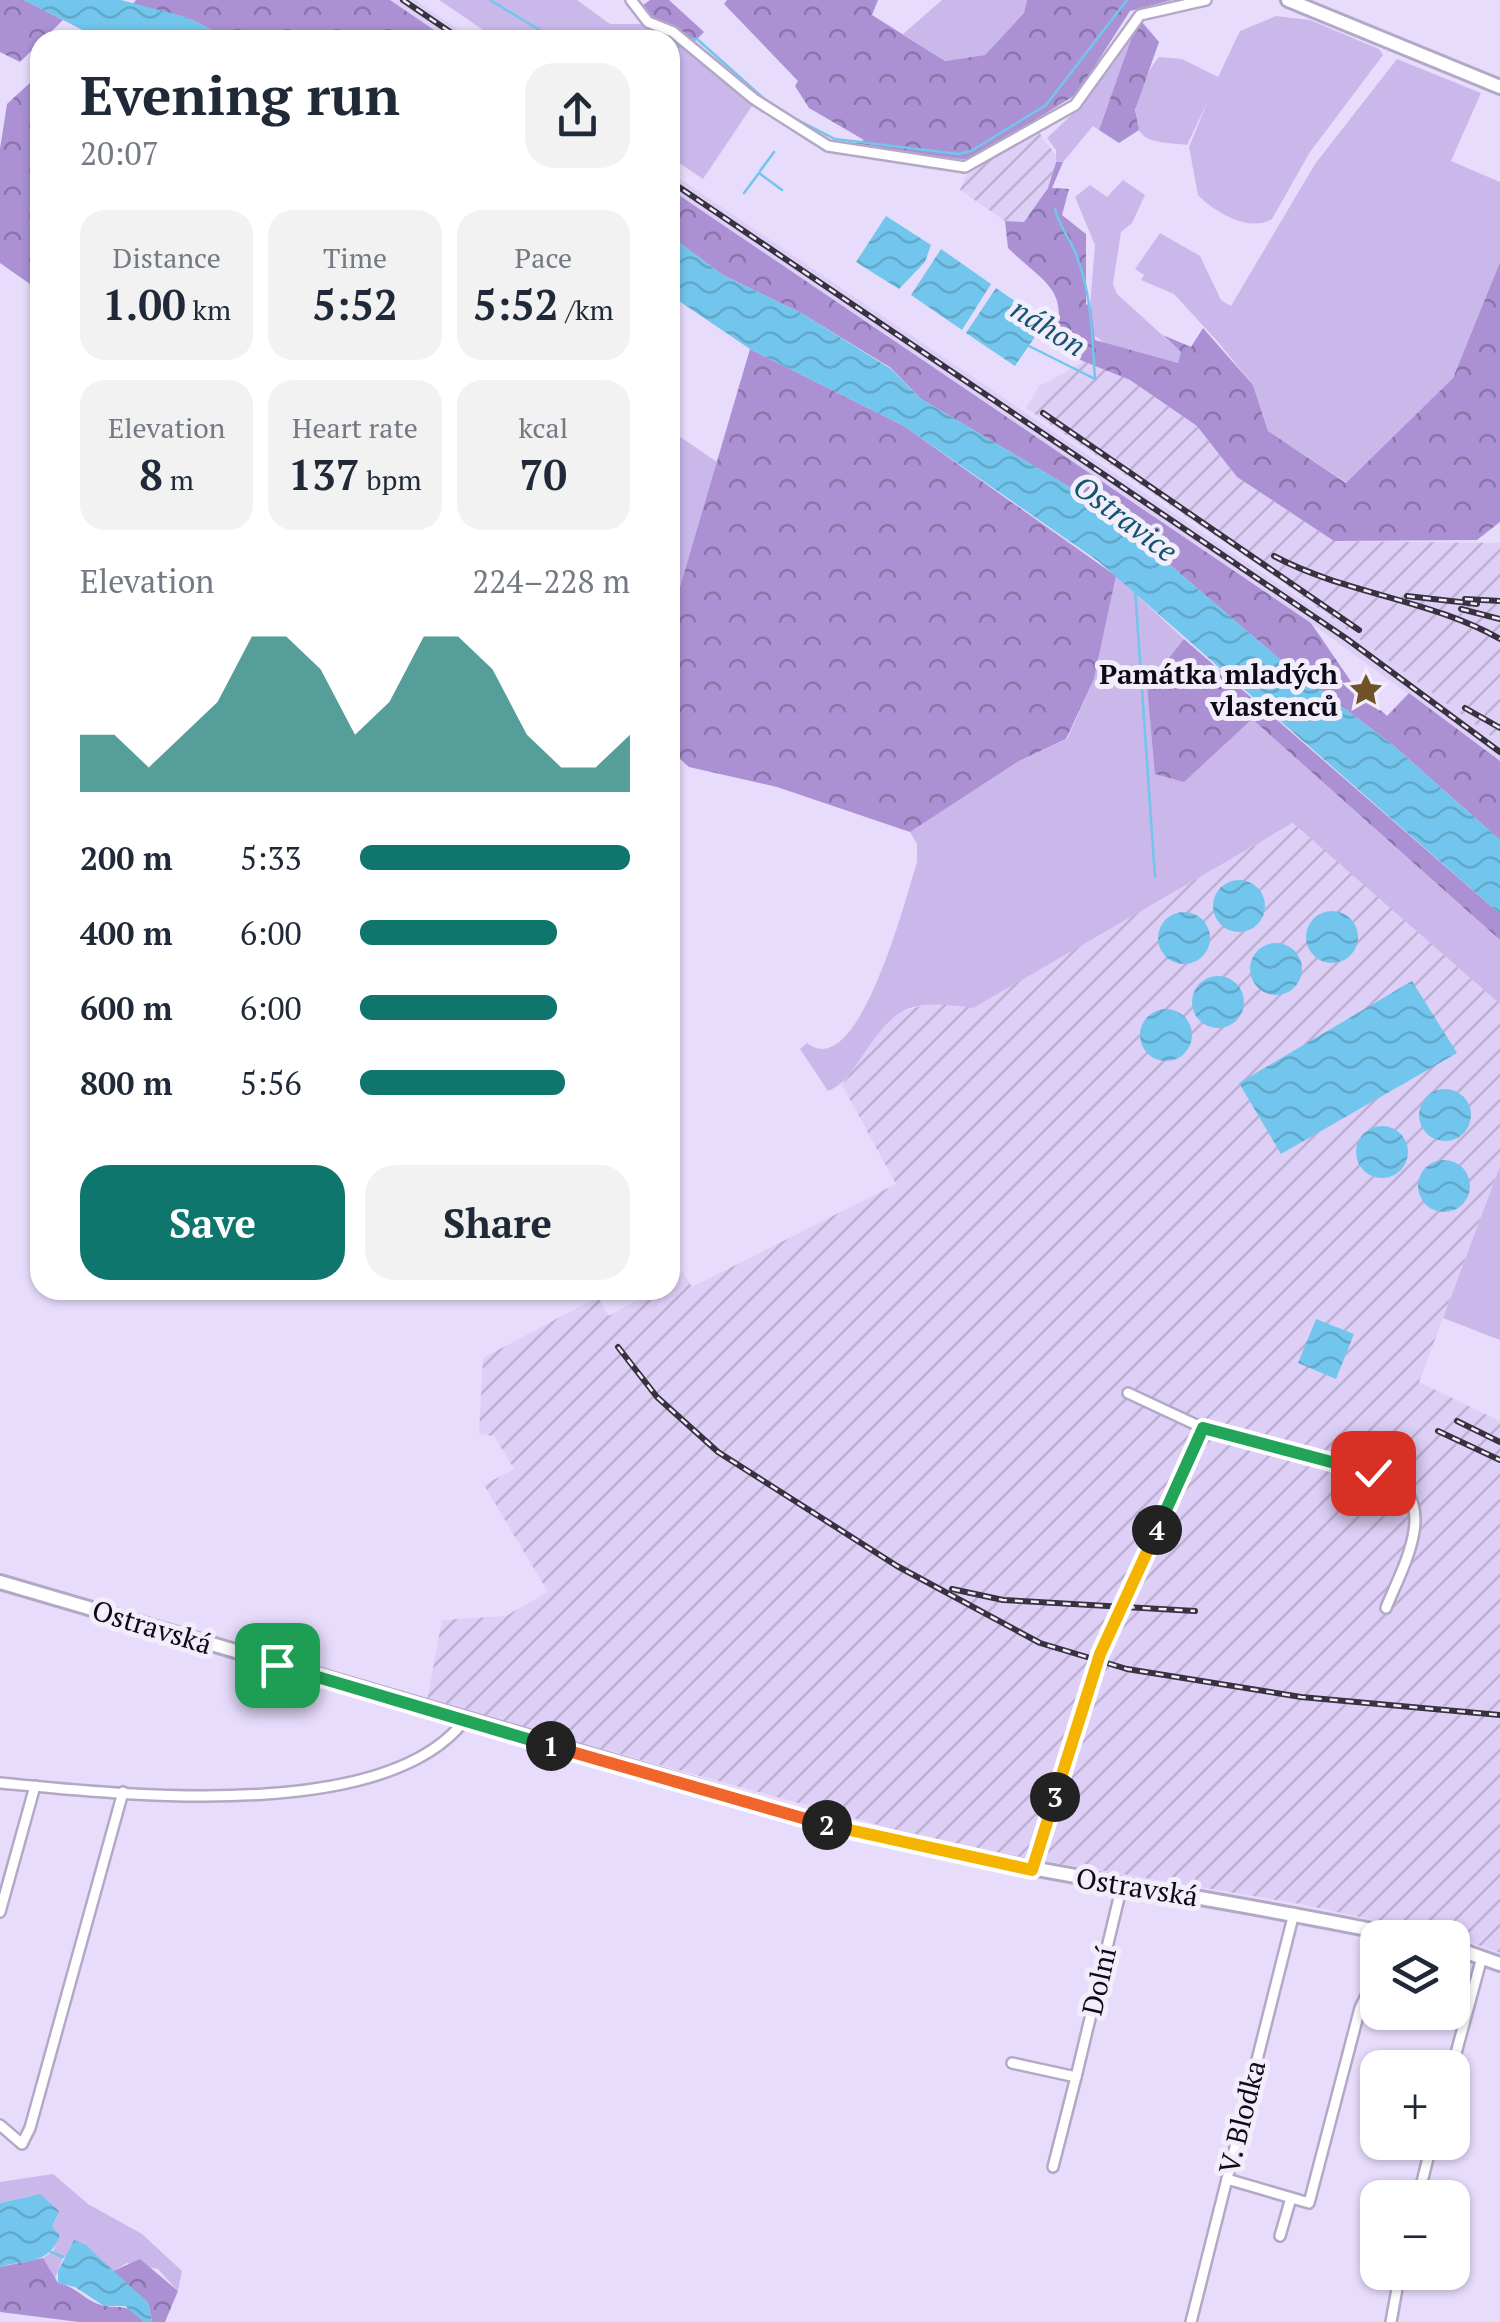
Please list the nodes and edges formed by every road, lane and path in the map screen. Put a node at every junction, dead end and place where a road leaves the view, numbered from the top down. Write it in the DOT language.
graph roads {
  1 [pos="631,0"];
  2 [pos="1206,0"];
  3 [pos="1288,0"];
  4 [pos="663,30"];
  5 [pos="680,39"];
  6 [pos="1500,87"];
  7 [pos="1128,1393"];
  8 [pos="1203,1428"];
  9 [pos="0,1582"];
  10 [pos="1386,1608"];
  11 [pos="464,1721"];
  12 [pos="0,1782"];
  13 [pos="36,1786"];
  14 [pos="123,1792"];
  15 [pos="1032,1870"];
  16 [pos="1122,1885"];
  17 [pos="0,1912"];
  18 [pos="1294,1913"];
  19 [pos="1360,1928"];
  20 [pos="1470,1953"];
  21 [pos="1482,1958"];
  22 [pos="1500,1964"];
  23 [pos="1360,2008"];
  24 [pos="1457,2050"];
  25 [pos="1012,2064"];
  26 [pos="1076,2077"];
  27 [pos="0,2125"];
  28 [pos="1053,2166"];
  29 [pos="1226,2180"];
  30 [pos="1291,2198"];
  31 [pos="1280,2236"];
  32 [pos="1396,2290"];
  33 [pos="1191,2322"];
  34 [pos="1390,2322"];
  1 -- 4 [label="street"];
  2 -- 5 [label="street"];
  3 -- 6 [label="street"];
  7 -- 8 [label="street"];
  8 -- 10 [label="street"];
  8 -- 15 [label="street"];
  9 -- 11 [label="street, Ostravská"];
  11 -- 14 [label="street"];
  11 -- 15 [label="street, Ostravská"];
  12 -- 13 [label="street"];
  13 -- 14 [label="street"];
  13 -- 17 [label="street"];
  14 -- 27 [label="street"];
  15 -- 16 [label="street, Ostravská"];
  16 -- 18 [label="street, Ostravská"];
  16 -- 26 [label="street, Dolní"];
  18 -- 19 [label="street, Ostravská"];
  18 -- 29 [label="street, V. Blodka"];
  20 -- 21 [label="street"];
  21 -- 22 [label="street"];
  21 -- 24 [label="street"];
  23 -- 30 [label="street"];
  25 -- 26 [label="street"];
  26 -- 28 [label="street, Dolní"];
  29 -- 30 [label="street"];
  29 -- 33 [label="street, V. Blodka"];
  30 -- 31 [label="street"];
  32 -- 34 [label="street"];
}
